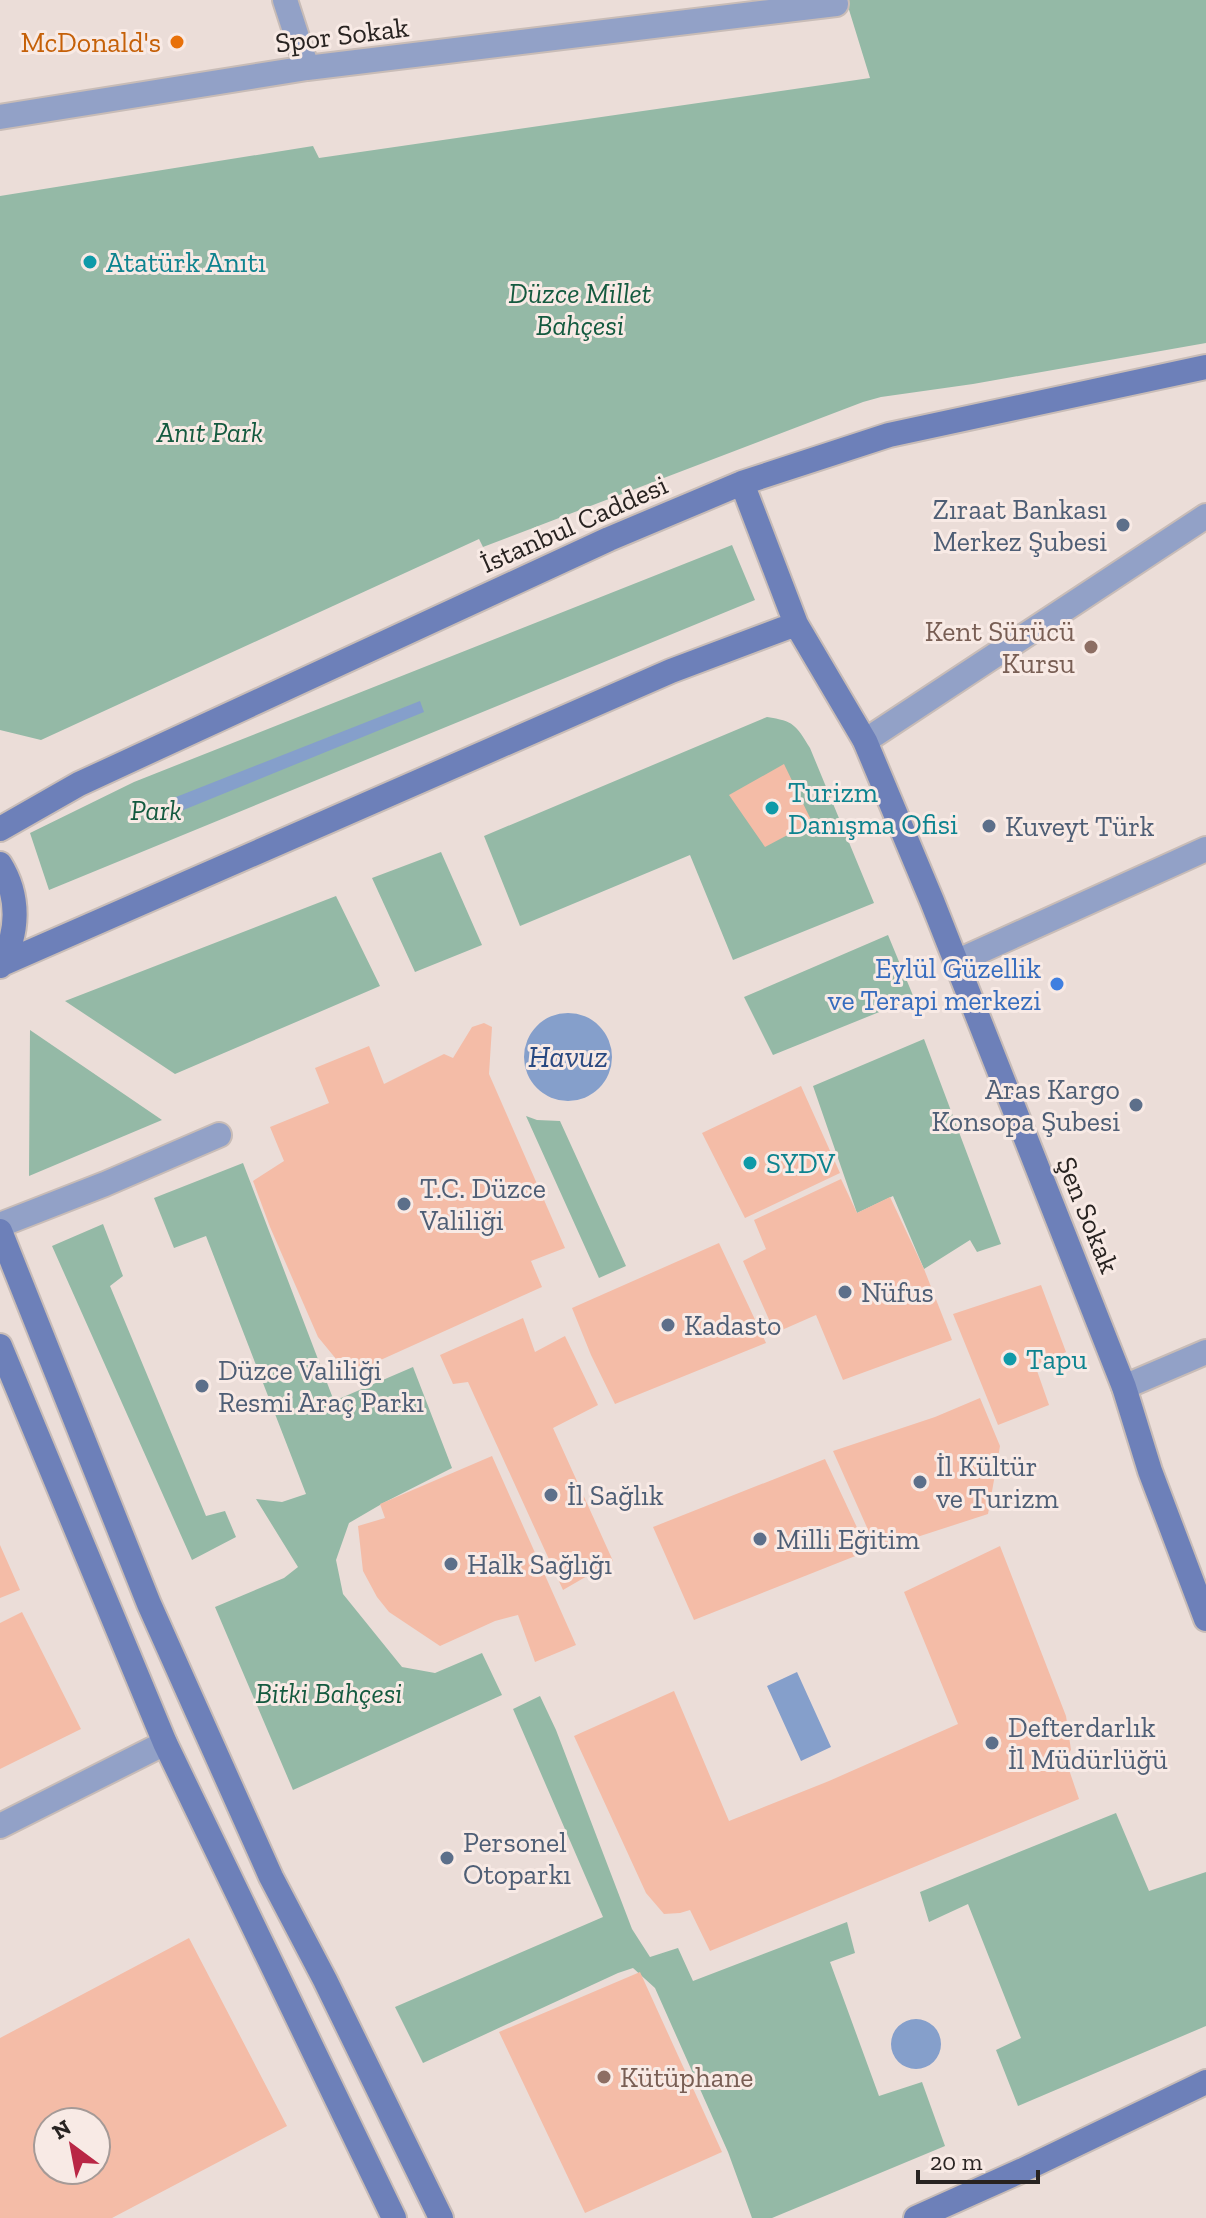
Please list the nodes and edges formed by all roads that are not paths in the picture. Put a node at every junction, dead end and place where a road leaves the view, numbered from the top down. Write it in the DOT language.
graph roads {
  1 [pos="285,0"];
  2 [pos="835,2"];
  3 [pos="307,68"];
  4 [pos="0,117"];
  5 [pos="1206,367"];
  6 [pos="742,483"];
  7 [pos="1206,516"];
  8 [pos="796,624"];
  9 [pos="865,741"];
  10 [pos="0,829"];
  11 [pos="1206,849"];
  12 [pos="0,864"];
  13 [pos="956,962"];
  14 [pos="1,965"];
  15 [pos="219,1135"];
  16 [pos="0,1225"];
  17 [pos="0,1231"];
  18 [pos="0,1346"];
  19 [pos="1206,1352"];
  20 [pos="1124,1387"];
  21 [pos="1206,1619"];
  22 [pos="165,1743"];
  23 [pos="0,1826"];
  24 [pos="1206,2082"];
  25 [pos="389,2216"];
  26 [pos="441,2218"];
  27 [pos="916,2218"];
  1 -- 3 [label="street"];
  2 -- 3 [label="street, Spor Sokak"];
  3 -- 4 [label="street, Spor Sokak"];
  5 -- 6 [label="main road, İstanbul Caddesi"];
  6 -- 8 [label="main road, Şen Sokak"];
  6 -- 10 [label="main road, İstanbul Caddesi"];
  7 -- 9 [label="street"];
  8 -- 9 [label="main road, Şen Sokak"];
  8 -- 14 [label="main road"];
  9 -- 13 [label="main road, Şen Sokak"];
  11 -- 13 [label="street"];
  12 -- 14 [label="main road"];
  13 -- 20 [label="main road, Şen Sokak"];
  15 -- 16 [label="street"];
  17 -- 26 [label="main road"];
  18 -- 22 [label="main road"];
  19 -- 20 [label="street"];
  20 -- 21 [label="main road, Şen Sokak"];
  22 -- 23 [label="street"];
  22 -- 25 [label="main road"];
  24 -- 27 [label="main road"];
}
